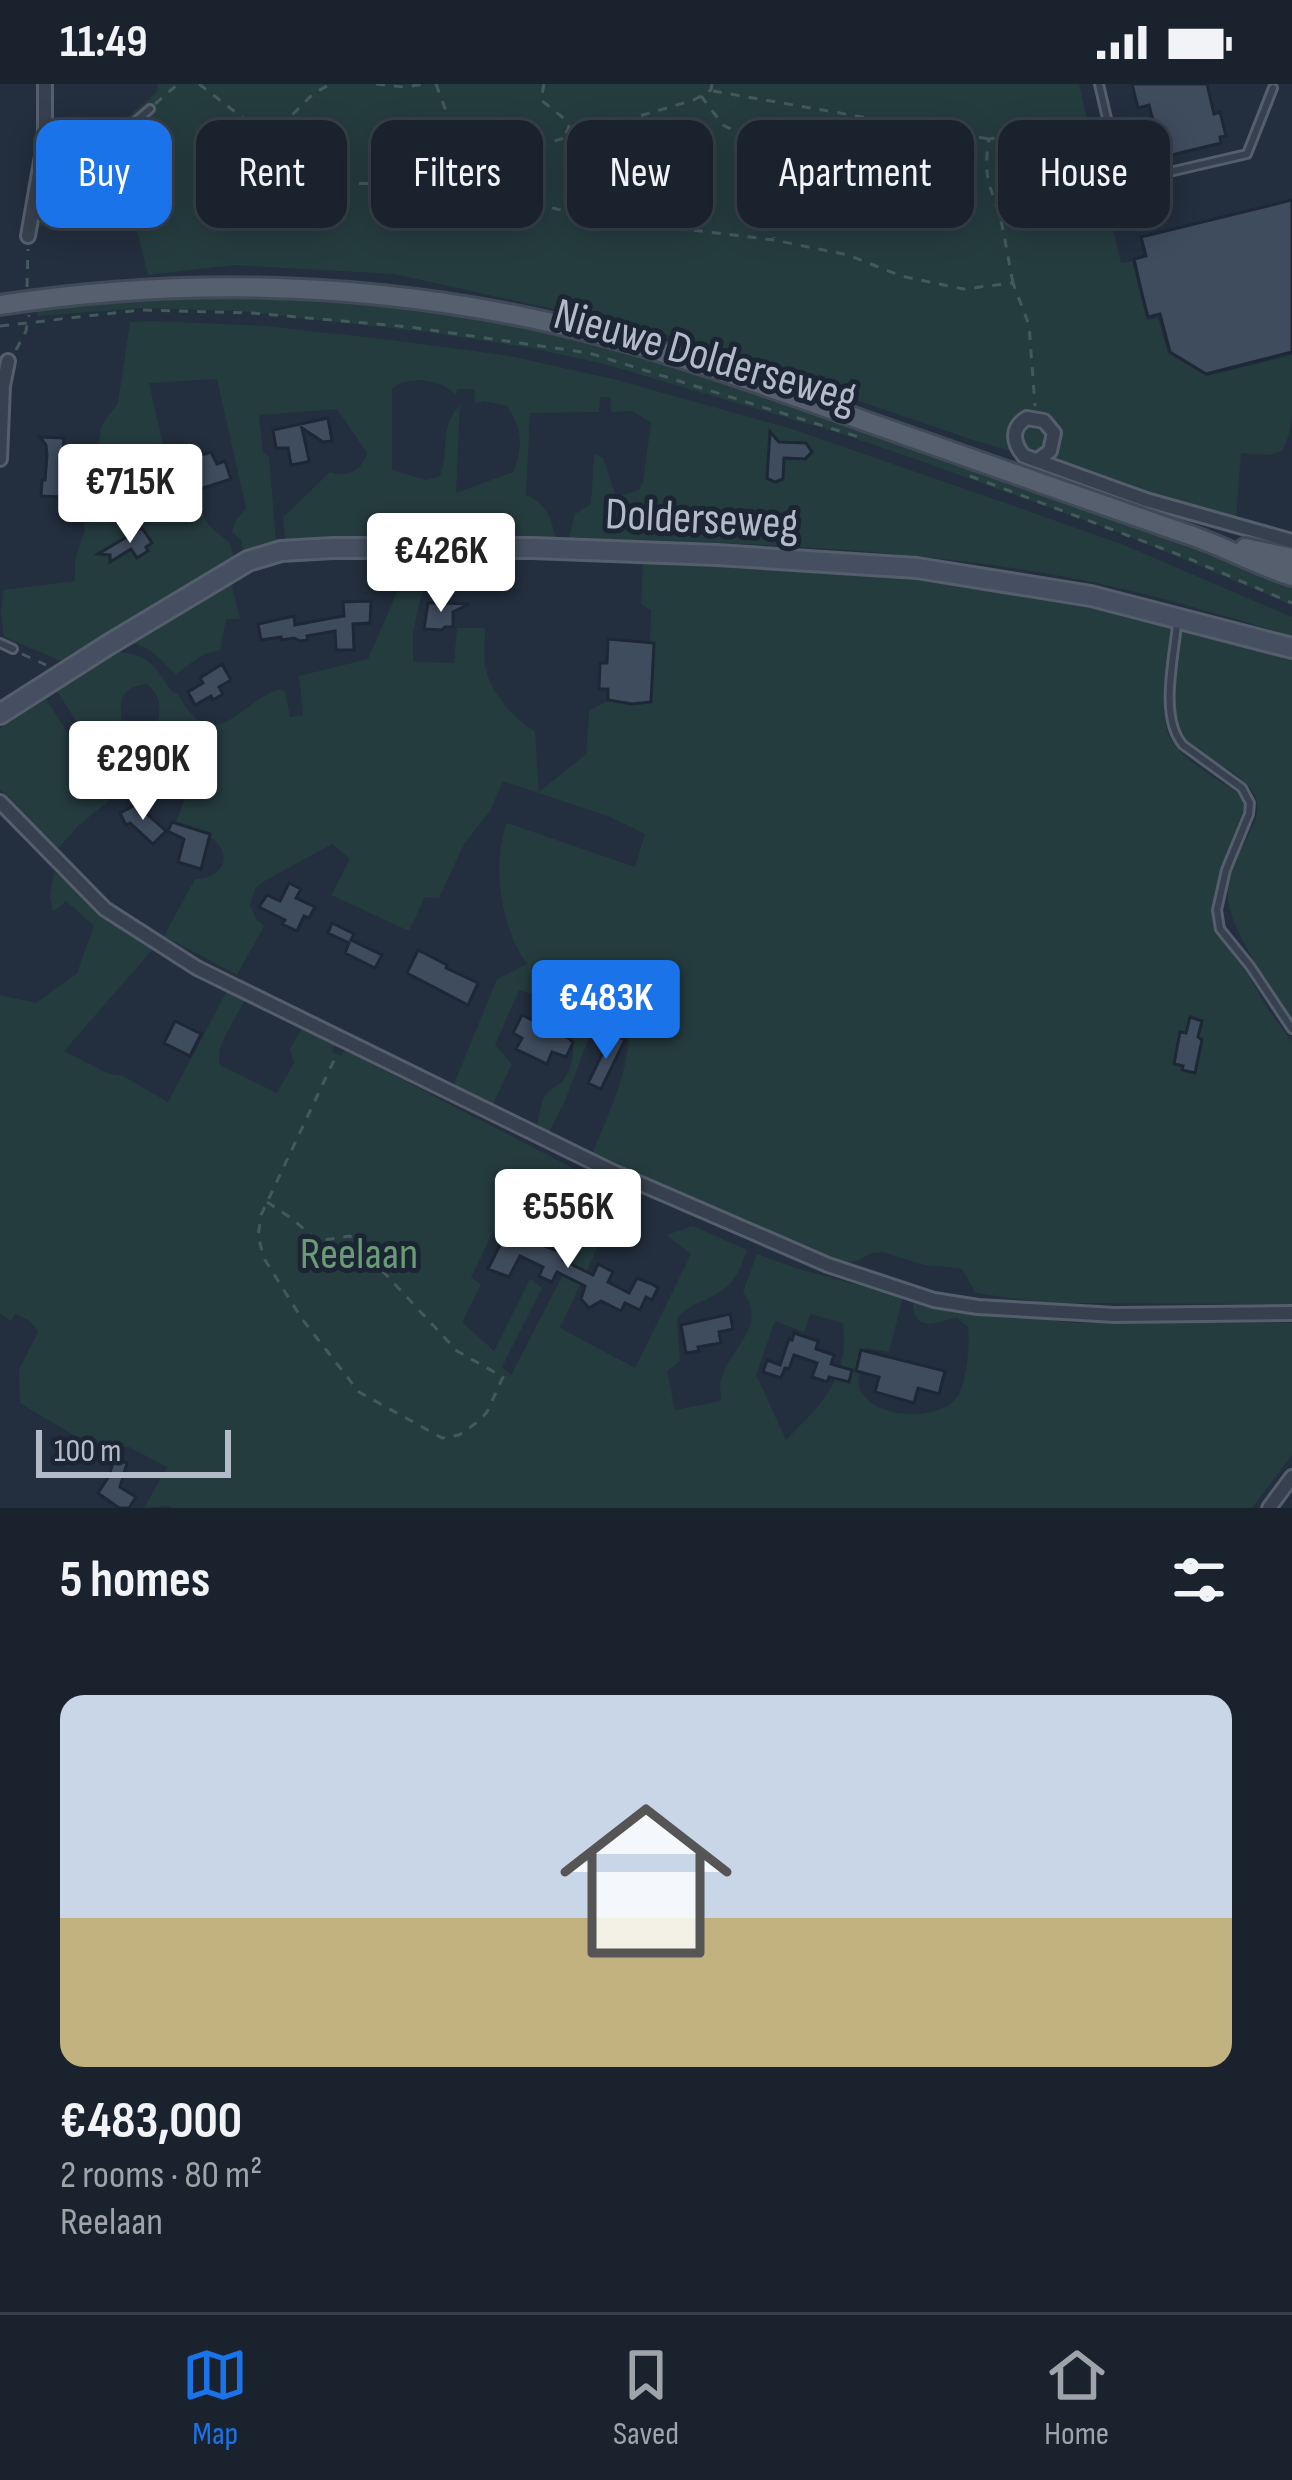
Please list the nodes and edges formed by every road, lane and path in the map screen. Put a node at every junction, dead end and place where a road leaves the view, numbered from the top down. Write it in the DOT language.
graph roads {
  1 [pos="45,84"];
  2 [pos="178,84"];
  3 [pos="199,84"];
  4 [pos="331,84"];
  5 [pos="376,84"];
  6 [pos="427,84"];
  7 [pos="436,84"];
  8 [pos="544,84"];
  9 [pos="720,84"];
  10 [pos="1099,84"];
  11 [pos="1288,84"];
  12 [pos="1271,86"];
  13 [pos="712,87"];
  14 [pos="701,96"];
  15 [pos="150,109"];
  16 [pos="45,120"];
  17 [pos="137,120"];
  18 [pos="246,120"];
  19 [pos="287,120"];
  20 [pos="450,120"];
  21 [pos="998,138"];
  22 [pos="563,139"];
  23 [pos="989,140"];
  24 [pos="543,145"];
  25 [pos="36,189"];
  26 [pos="34,200"];
  27 [pos="543,200"];
  28 [pos="28,236"];
  29 [pos="774,240"];
  30 [pos="1013,283"];
  31 [pos="28,301"];
  32 [pos="0,305"];
  33 [pos="30,321"];
  34 [pos="0,326"];
  35 [pos="8,361"];
  36 [pos="1036,417"];
  37 [pos="856,436"];
  38 [pos="0,459"];
  39 [pos="1039,460"];
  40 [pos="966,474"];
  41 [pos="1199,538"];
  42 [pos="1292,541"];
  43 [pos="1292,558"];
  44 [pos="1292,575"];
  45 [pos="1292,603"];
  46 [pos="1178,618"];
  47 [pos="0,643"];
  48 [pos="1292,648"];
  49 [pos="13,649"];
  50 [pos="64,674"];
  51 [pos="0,714"];
  52 [pos="0,802"];
  53 [pos="1292,1029"];
  54 [pos="343,1040"];
  55 [pos="267,1202"];
  56 [pos="1292,1313"];
  57 [pos="1292,1477"];
  58 [pos="1269,1508"];
  1 -- 16 [label="street"];
  2 -- 15 [label="path"];
  3 -- 18 [label="path"];
  4 -- 19 [label="path"];
  5 -- 6 [label="path"];
  7 -- 20 [label="path"];
  8 -- 22 [label="path"];
  9 -- 13 [label="path"];
  10 -- 12 [label="lane"];
  11 -- 12 [label="lane"];
  13 -- 14 [label="path"];
  13 -- 23 [label="path"];
  14 -- 22 [label="path"];
  14 -- 29 [label="path"];
  15 -- 17 [label="lane"];
  21 -- 23 [label="path"];
  22 -- 24 [label="path"];
  23 -- 30 [label="path"];
  25 -- 26 [label="street"];
  26 -- 28 [label="street"];
  27 -- 29 [label="path"];
  28 -- 31 [label="path"];
  29 -- 30 [label="path"];
  30 -- 36 [label="path"];
  31 -- 32 [label="main road, Nieuwe Dolderseweg"];
  31 -- 33 [label="path"];
  31 -- 41 [label="main road, Nieuwe Dolderseweg"];
  33 -- 34 [label="path, Nieuwe Dolderseweg"];
  33 -- 35 [label="path"];
  33 -- 37 [label="path, Nieuwe Dolderseweg"];
  35 -- 38 [label="street"];
  36 -- 39 [label="street"];
  36 -- 39 [label="street"];
  39 -- 42 [label="street"];
  40 -- 45 [label="path"];
  41 -- 43 [label="main road, Nieuwe Dolderseweg"];
  41 -- 44 [label="main road, Nieuwe Dolderseweg"];
  46 -- 48 [label="main road, Dolderseweg"];
  46 -- 50 [label="main road, Dolderseweg"];
  46 -- 53 [label="lane"];
  47 -- 49 [label="lane"];
  49 -- 50 [label="path"];
  50 -- 51 [label="main road, Dolderseweg"];
  52 -- 54 [label="street"];
  54 -- 55 [label="path"];
  54 -- 56 [label="street"];
  55 -- 55 [label="path"];
  57 -- 58 [label="street"];
}
